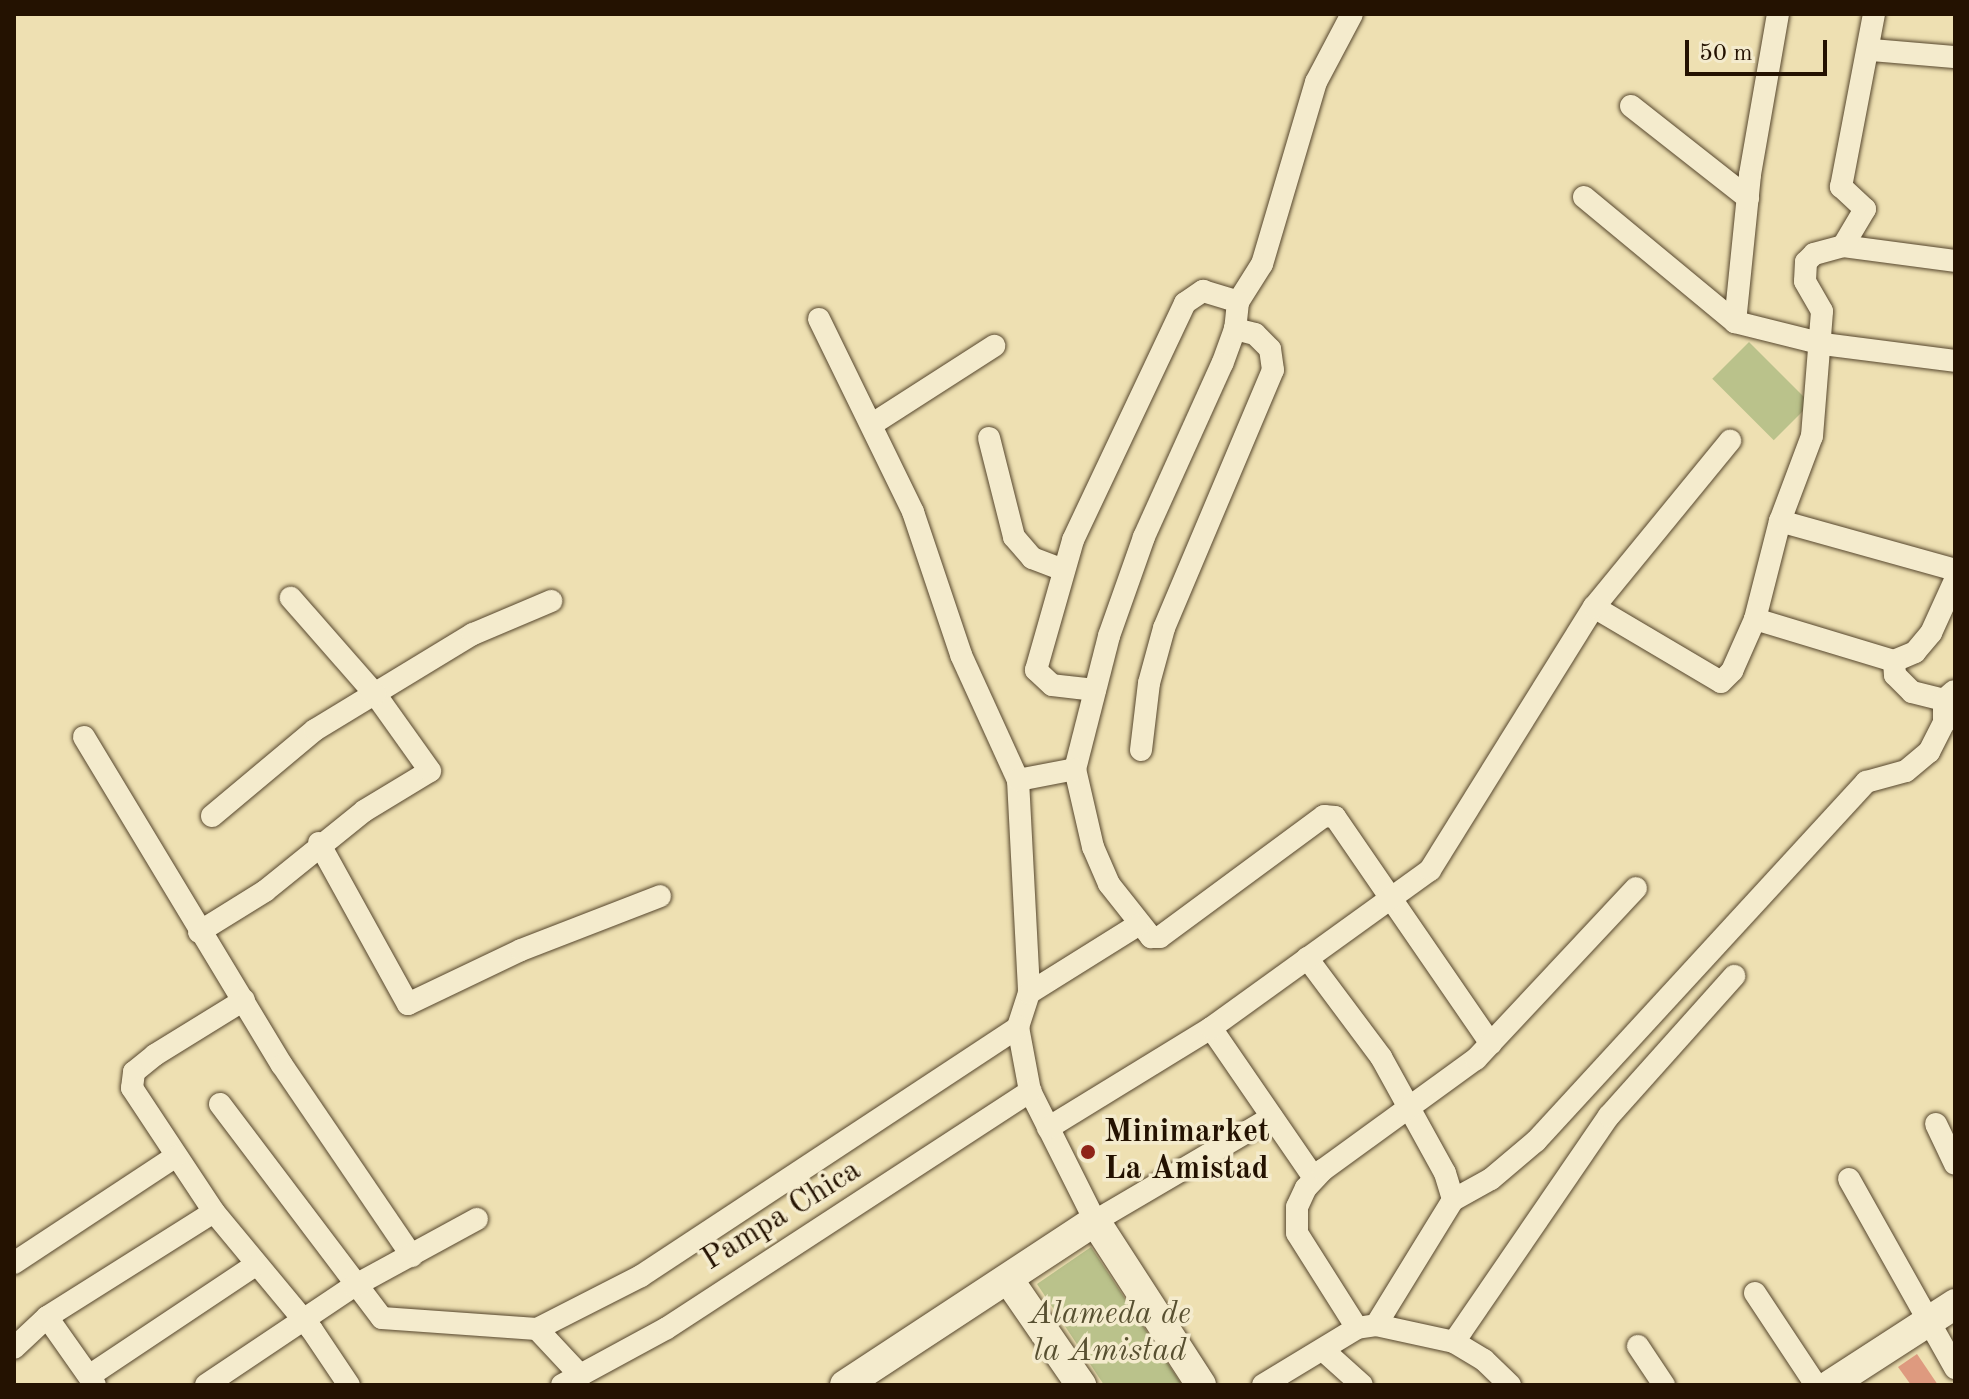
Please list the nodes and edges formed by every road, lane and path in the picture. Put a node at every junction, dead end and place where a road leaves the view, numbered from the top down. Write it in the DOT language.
graph roads {
  1 [pos="1352,14"];
  2 [pos="1778,14"];
  3 [pos="1874,14"];
  4 [pos="1871,50"];
  5 [pos="1955,57"];
  6 [pos="1631,106"];
  7 [pos="1584,197"];
  8 [pos="1748,198"];
  9 [pos="1843,246"];
  10 [pos="1955,261"];
  11 [pos="1238,302"];
  12 [pos="819,319"];
  13 [pos="1735,322"];
  14 [pos="1235,329"];
  15 [pos="1823,344"];
  16 [pos="994,346"];
  17 [pos="1955,361"];
  18 [pos="874,423"];
  19 [pos="989,438"];
  20 [pos="1730,441"];
  21 [pos="1780,521"];
  22 [pos="1063,570"];
  23 [pos="1955,570"];
  24 [pos="1955,580"];
  25 [pos="291,598"];
  26 [pos="551,601"];
  27 [pos="1594,607"];
  28 [pos="1755,619"];
  29 [pos="1894,661"];
  30 [pos="1095,690"];
  31 [pos="375,694"];
  32 [pos="1950,695"];
  33 [pos="84,737"];
  34 [pos="1141,750"];
  35 [pos="1075,769"];
  36 [pos="1018,780"];
  37 [pos="212,816"];
  38 [pos="319,843"];
  39 [pos="1636,888"];
  40 [pos="660,896"];
  41 [pos="1392,898"];
  42 [pos="1138,925"];
  43 [pos="199,932"];
  44 [pos="1307,958"];
  45 [pos="1734,976"];
  46 [pos="1029,993"];
  47 [pos="244,1000"];
  48 [pos="1018,1027"];
  49 [pos="1211,1028"];
  50 [pos="1491,1044"];
  51 [pos="1030,1091"];
  52 [pos="220,1104"];
  53 [pos="1409,1112"];
  54 [pos="1272,1117"];
  55 [pos="1936,1124"];
  56 [pos="1048,1128"];
  57 [pos="176,1156"];
  58 [pos="1955,1164"];
  59 [pos="1314,1178"];
  60 [pos="1849,1179"];
  61 [pos="1453,1200"];
  62 [pos="214,1212"];
  63 [pos="477,1219"];
  64 [pos="1095,1221"];
  65 [pos="412,1256"];
  66 [pos="14,1263"];
  67 [pos="254,1266"];
  68 [pos="1008,1279"];
  69 [pos="354,1286"];
  70 [pos="1755,1293"];
  71 [pos="1955,1304"];
  72 [pos="47,1317"];
  73 [pos="1926,1319"];
  74 [pos="305,1320"];
  75 [pos="1367,1327"];
  76 [pos="537,1329"];
  77 [pos="1454,1342"];
  78 [pos="1638,1346"];
  79 [pos="14,1348"];
  80 [pos="1323,1350"];
  81 [pos="1955,1368"];
  82 [pos="92,1381"];
  83 [pos="571,1381"];
  84 [pos="217,1382"];
  85 [pos="1075,1383"];
  86 [pos="349,1385"];
  87 [pos="845,1385"];
  88 [pos="1201,1385"];
  89 [pos="1263,1385"];
  90 [pos="1362,1385"];
  91 [pos="1510,1385"];
  92 [pos="1664,1385"];
  93 [pos="1816,1385"];
  94 [pos="1830,1385"];
  1 -- 11 [label="street"];
  2 -- 8 [label="street"];
  3 -- 4 [label="street"];
  4 -- 5 [label="street"];
  4 -- 9 [label="street"];
  6 -- 8 [label="street"];
  7 -- 13 [label="street"];
  8 -- 13 [label="street"];
  9 -- 10 [label="street"];
  9 -- 15 [label="street"];
  11 -- 14 [label="street"];
  11 -- 22 [label="street"];
  12 -- 18 [label="street"];
  13 -- 15 [label="street"];
  14 -- 30 [label="street"];
  14 -- 34 [label="street"];
  15 -- 17 [label="street"];
  15 -- 21 [label="street"];
  16 -- 18 [label="street"];
  18 -- 36 [label="street"];
  19 -- 22 [label="street"];
  20 -- 27 [label="street"];
  21 -- 23 [label="street"];
  21 -- 28 [label="street"];
  22 -- 30 [label="street"];
  24 -- 29 [label="street"];
  25 -- 31 [label="street"];
  26 -- 31 [label="street"];
  27 -- 28 [label="street"];
  27 -- 41 [label="street"];
  28 -- 29 [label="street"];
  29 -- 32 [label="street"];
  30 -- 35 [label="street"];
  31 -- 37 [label="street"];
  31 -- 38 [label="street"];
  32 -- 61 [label="street"];
  33 -- 43 [label="street"];
  35 -- 36 [label="street"];
  35 -- 42 [label="street"];
  36 -- 46 [label="street"];
  38 -- 40 [label="street"];
  38 -- 43 [label="street"];
  39 -- 50 [label="street"];
  41 -- 42 [label="street"];
  41 -- 44 [label="street"];
  41 -- 50 [label="street"];
  42 -- 46 [label="street"];
  43 -- 47 [label="street"];
  44 -- 49 [label="street"];
  44 -- 53 [label="street"];
  45 -- 77 [label="street"];
  46 -- 48 [label="street"];
  47 -- 57 [label="street"];
  47 -- 65 [label="street"];
  48 -- 51 [label="street"];
  48 -- 76 [label="street"];
  49 -- 54 [label="street"];
  49 -- 56 [label="street"];
  50 -- 53 [label="street"];
  51 -- 56 [label="street"];
  51 -- 83 [label="street, Pampa Chica"];
  52 -- 69 [label="street"];
  53 -- 59 [label="street"];
  53 -- 61 [label="street"];
  54 -- 59 [label="street"];
  54 -- 64 [label="street"];
  55 -- 58 [label="street"];
  56 -- 64 [label="street"];
  57 -- 62 [label="street"];
  57 -- 66 [label="street"];
  59 -- 75 [label="street"];
  60 -- 73 [label="street"];
  61 -- 75 [label="street"];
  62 -- 67 [label="street"];
  62 -- 72 [label="street"];
  63 -- 65 [label="street"];
  64 -- 68 [label="street"];
  64 -- 88 [label="street"];
  65 -- 69 [label="street"];
  67 -- 74 [label="street"];
  67 -- 82 [label="street"];
  68 -- 85 [label="street"];
  68 -- 87 [label="street"];
  69 -- 74 [label="street"];
  69 -- 76 [label="street"];
  70 -- 93 [label="street"];
  71 -- 73 [label="street"];
  72 -- 79 [label="street"];
  72 -- 82 [label="street"];
  73 -- 81 [label="street"];
  73 -- 94 [label="street"];
  74 -- 84 [label="street"];
  74 -- 86 [label="street"];
  75 -- 77 [label="street"];
  75 -- 80 [label="street"];
  76 -- 83 [label="street"];
  77 -- 91 [label="street"];
  78 -- 92 [label="street"];
  80 -- 89 [label="street"];
  80 -- 90 [label="street"];
}
